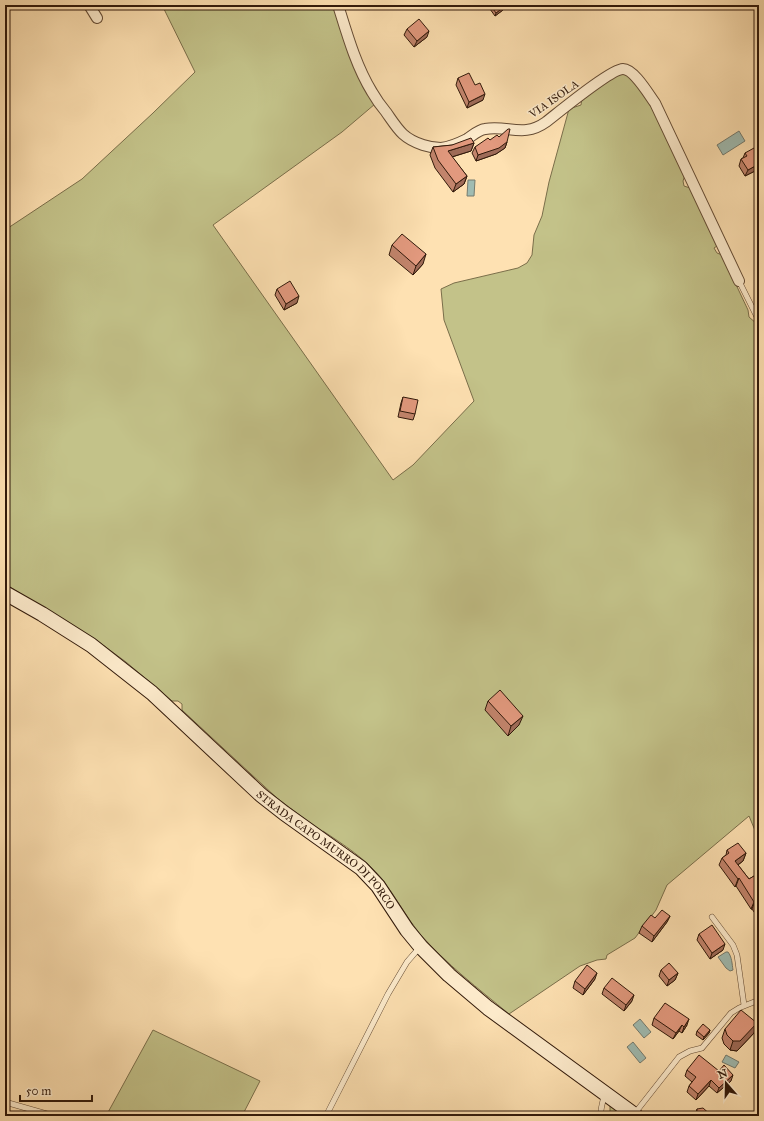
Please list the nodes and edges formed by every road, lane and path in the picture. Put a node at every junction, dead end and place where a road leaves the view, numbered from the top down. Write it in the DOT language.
graph roads {
  1 [pos="89,5"];
  2 [pos="338,5"];
  3 [pos="97,18"];
  4 [pos="739,281"];
  5 [pos="759,322"];
  6 [pos="5,593"];
  7 [pos="712,917"];
  8 [pos="421,947"];
  9 [pos="759,1000"];
  10 [pos="744,1005"];
  11 [pos="604,1092"];
  12 [pos="5,1102"];
  13 [pos="635,1115"];
  14 [pos="54,1116"];
  15 [pos="326,1116"];
  16 [pos="601,1116"];
  1 -- 3 [label="street"];
  2 -- 4 [label="street, VIA ISOLA"];
  4 -- 5 [label="lane"];
  6 -- 8 [label="street, STRADA CAPO MURRO DI PORCO"];
  7 -- 10 [label="lane"];
  8 -- 11 [label="street, STRADA CAPO MURRO DI PORCO"];
  8 -- 15 [label="lane"];
  9 -- 10 [label="lane"];
  10 -- 13 [label="lane"];
  11 -- 13 [label="street, STRADA CAPO MURRO DI PORCO"];
  11 -- 16 [label="lane"];
  12 -- 14 [label="lane"];
}
